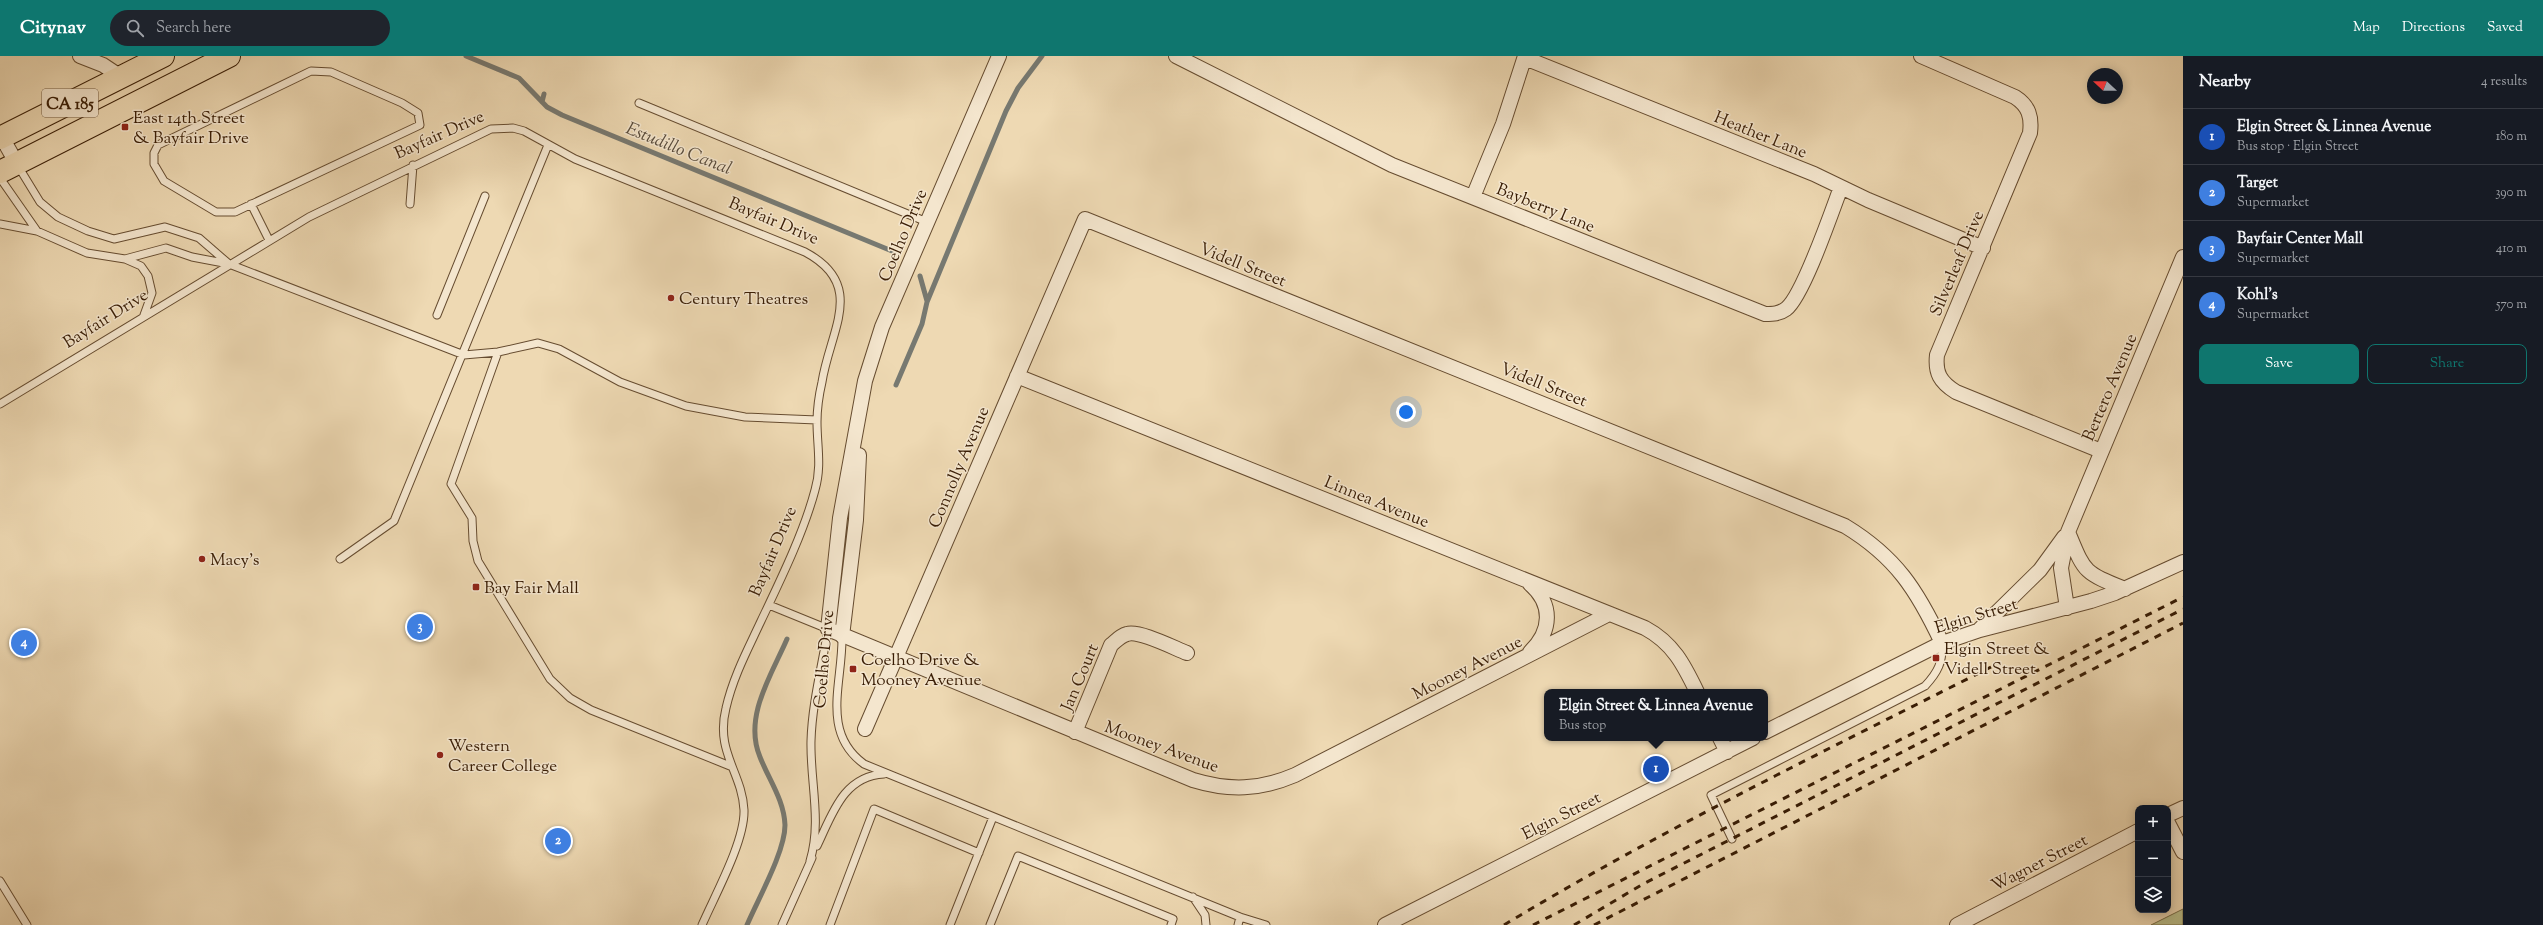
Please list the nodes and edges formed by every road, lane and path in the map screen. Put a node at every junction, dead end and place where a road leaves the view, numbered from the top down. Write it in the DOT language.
graph roads {
  1 [pos="80,56"];
  2 [pos="163,56"];
  3 [pos="229,56"];
  4 [pos="999,56"];
  5 [pos="1007,56"];
  6 [pos="1176,56"];
  7 [pos="1921,56"];
  8 [pos="1525,57"];
  9 [pos="121,77"];
  10 [pos="986,87"];
  11 [pos="639,103"];
  12 [pos="548,145"];
  13 [pos="3,149"];
  14 [pos="413,165"];
  15 [pos="0,178"];
  16 [pos="1841,187"];
  17 [pos="485,196"];
  18 [pos="1474,197"];
  19 [pos="251,204"];
  20 [pos="410,204"];
  21 [pos="1084,219"];
  22 [pos="927,222"];
  23 [pos="0,224"];
  24 [pos="37,231"];
  25 [pos="269,240"];
  26 [pos="1983,248"];
  27 [pos="2183,257"];
  28 [pos="125,259"];
  29 [pos="229,264"];
  30 [pos="437,315"];
  31 [pos="144,316"];
  32 [pos="498,352"];
  33 [pos="464,355"];
  34 [pos="1017,376"];
  35 [pos="862,400"];
  36 [pos="0,404"];
  37 [pos="817,420"];
  38 [pos="2101,451"];
  39 [pos="2068,532"];
  40 [pos="340,559"];
  41 [pos="2183,562"];
  42 [pos="1526,581"];
  43 [pos="2124,589"];
  44 [pos="769,605"];
  45 [pos="2066,608"];
  46 [pos="1609,614"];
  47 [pos="828,629"];
  48 [pos="1980,630"];
  49 [pos="842,636"];
  50 [pos="1942,643"];
  51 [pos="1187,653"];
  52 [pos="1524,657"];
  53 [pos="895,659"];
  54 [pos="1695,689"];
  55 [pos="865,729"];
  56 [pos="1768,730"];
  57 [pos="1075,732"];
  58 [pos="1722,741"];
  59 [pos="1747,741"];
  60 [pos="1727,752"];
  61 [pos="730,766"];
  62 [pos="886,774"];
  63 [pos="2183,808"];
  64 [pos="2171,814"];
  65 [pos="993,817"];
  66 [pos="2171,829"];
  67 [pos="2135,833"];
  68 [pos="1732,839"];
  69 [pos="2183,852"];
  70 [pos="979,853"];
  71 [pos="810,861"];
  72 [pos="0,881"];
  73 [pos="1193,897"];
  74 [pos="1240,917"];
  75 [pos="1172,922"];
  76 [pos="27,925"];
  77 [pos="702,925"];
  78 [pos="782,925"];
  79 [pos="830,925"];
  80 [pos="950,925"];
  81 [pos="990,925"];
  82 [pos="1206,925"];
  83 [pos="1238,925"];
  84 [pos="1248,925"];
  85 [pos="1266,925"];
  86 [pos="1385,925"];
  87 [pos="1957,925"];
  1 -- 9 [label="street"];
  2 -- 9 [label="main road, CA 185"];
  3 -- 13 [label="main road, CA 185"];
  4 -- 10 [label="street, Coelho Drive"];
  5 -- 10 [label="street, Coelho Drive"];
  6 -- 18 [label="street, Bayberry Lane"];
  7 -- 26 [label="street, Silverleaf Drive"];
  8 -- 16 [label="street, Heather Lane"];
  8 -- 18 [label="street"];
  9 -- 13 [label="main road, CA 185"];
  10 -- 22 [label="street, Coelho Drive"];
  11 -- 22 [label="lane"];
  12 -- 14 [label="lane, Bayfair Drive"];
  12 -- 33 [label="lane"];
  12 -- 37 [label="lane, Bayfair Drive"];
  13 -- 29 [label="lane"];
  14 -- 20 [label="lane"];
  14 -- 25 [label="lane, Bayfair Drive"];
  15 -- 24 [label="lane"];
  16 -- 18 [label="street, Bayberry Lane"];
  16 -- 26 [label="street, Heather Lane"];
  17 -- 30 [label="lane"];
  19 -- 19 [label="lane"];
  19 -- 25 [label="lane"];
  21 -- 34 [label="street, Connolly Avenue"];
  21 -- 50 [label="street, Videll Street"];
  22 -- 35 [label="street, Coelho Drive"];
  23 -- 24 [label="lane"];
  24 -- 28 [label="lane"];
  25 -- 29 [label="lane, Bayfair Drive"];
  26 -- 38 [label="street, Silverleaf Drive"];
  27 -- 38 [label="street, Bertero Avenue"];
  28 -- 29 [label="lane"];
  28 -- 31 [label="lane"];
  29 -- 31 [label="lane, Bayfair Drive"];
  29 -- 33 [label="lane"];
  31 -- 36 [label="lane, Bayfair Drive"];
  32 -- 33 [label="lane"];
  32 -- 37 [label="lane"];
  32 -- 61 [label="lane"];
  33 -- 40 [label="lane"];
  34 -- 42 [label="street, Linnea Avenue"];
  34 -- 53 [label="street, Connolly Avenue"];
  35 -- 47 [label="street, Coelho Drive"];
  35 -- 49 [label="street, Coelho Drive"];
  37 -- 44 [label="lane, Bayfair Drive"];
  38 -- 39 [label="street, Bertero Avenue"];
  39 -- 43 [label="street"];
  39 -- 45 [label="street, Bertero Avenue"];
  39 -- 48 [label="street, Bertero Avenue"];
  41 -- 43 [label="street, Elgin Street"];
  42 -- 46 [label="street, Linnea Avenue"];
  42 -- 52 [label="street"];
  43 -- 45 [label="street, Elgin Street"];
  44 -- 47 [label="lane"];
  44 -- 61 [label="lane, Bayfair Drive"];
  45 -- 48 [label="street, Elgin Street"];
  46 -- 52 [label="street, Mooney Avenue"];
  46 -- 54 [label="street, Linnea Avenue"];
  47 -- 49 [label="street, Mooney Avenue"];
  47 -- 71 [label="lane, Coelho Drive"];
  48 -- 50 [label="street, Elgin Street"];
  49 -- 53 [label="street, Mooney Avenue"];
  49 -- 62 [label="lane, Coelho Drive"];
  50 -- 56 [label="street, Elgin Street"];
  50 -- 68 [label="lane"];
  51 -- 57 [label="street, Jan Court"];
  52 -- 57 [label="street, Mooney Avenue"];
  53 -- 55 [label="street, Connolly Avenue"];
  53 -- 57 [label="street, Mooney Avenue"];
  58 -- 60 [label="street"];
  59 -- 60 [label="street, Elgin Street"];
  60 -- 86 [label="street, Elgin Street"];
  61 -- 77 [label="lane, Bayfair Drive"];
  62 -- 65 [label="lane"];
  62 -- 71 [label="lane, Coelho Drive"];
  63 -- 64 [label="street"];
  65 -- 70 [label="lane"];
  65 -- 73 [label="lane"];
  66 -- 69 [label="street"];
  67 -- 87 [label="street, Wagner Street"];
  70 -- 79 [label="lane"];
  70 -- 80 [label="lane"];
  71 -- 78 [label="lane, Coelho Drive"];
  72 -- 76 [label="lane"];
  73 -- 74 [label="lane"];
  73 -- 82 [label="lane"];
  74 -- 83 [label="lane"];
  74 -- 84 [label="lane"];
  74 -- 85 [label="lane"];
  75 -- 81 [label="lane"];
}
